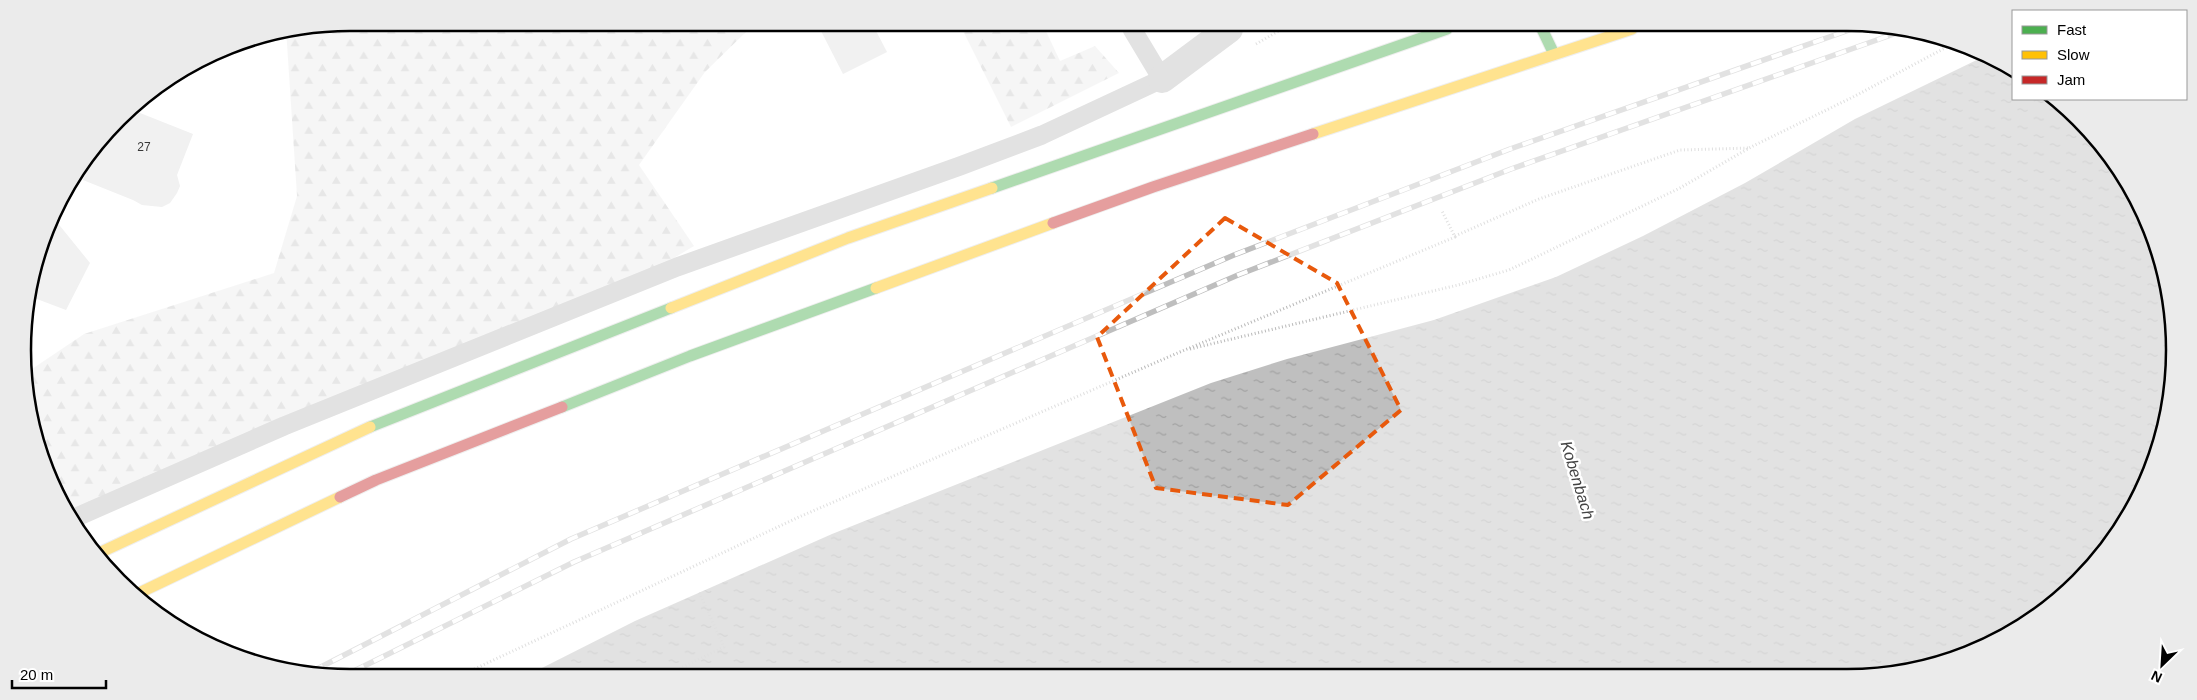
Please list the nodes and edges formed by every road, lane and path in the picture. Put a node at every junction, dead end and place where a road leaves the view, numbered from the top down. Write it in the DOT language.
graph roads {
  1 [pos="1133,31"];
  2 [pos="1226,31"];
  3 [pos="1441,31"];
  4 [pos="1543,31"];
  5 [pos="1626,31"];
  6 [pos="1557,37"];
  7 [pos="1946,47"];
  8 [pos="1554,54"];
  9 [pos="1162,79"];
  10 [pos="1751,148"];
  11 [pos="1442,211"];
  12 [pos="1455,236"];
  13 [pos="1180,352"];
  14 [pos="78,516"];
  15 [pos="103,551"];
  16 [pos="142,592"];
  17 [pos="699,592"];
  18 [pos="474,669"];
  19 [pos="679,669"];
  1 -- 9 [label="lane"];
  2 -- 9 [label="street"];
  3 -- 15 [label="main road"];
  4 -- 8 [label="main road"];
  5 -- 8 [label="main road"];
  6 -- 8 [label="main road"];
  7 -- 10 [label="path"];
  8 -- 16 [label="main road"];
  9 -- 14 [label="lane"];
  10 -- 12 [label="path"];
  10 -- 13 [label="path"];
  11 -- 12 [label="path"];
  12 -- 13 [label="path"];
  13 -- 18 [label="path"];
  17 -- 19 [label="path"];
}
